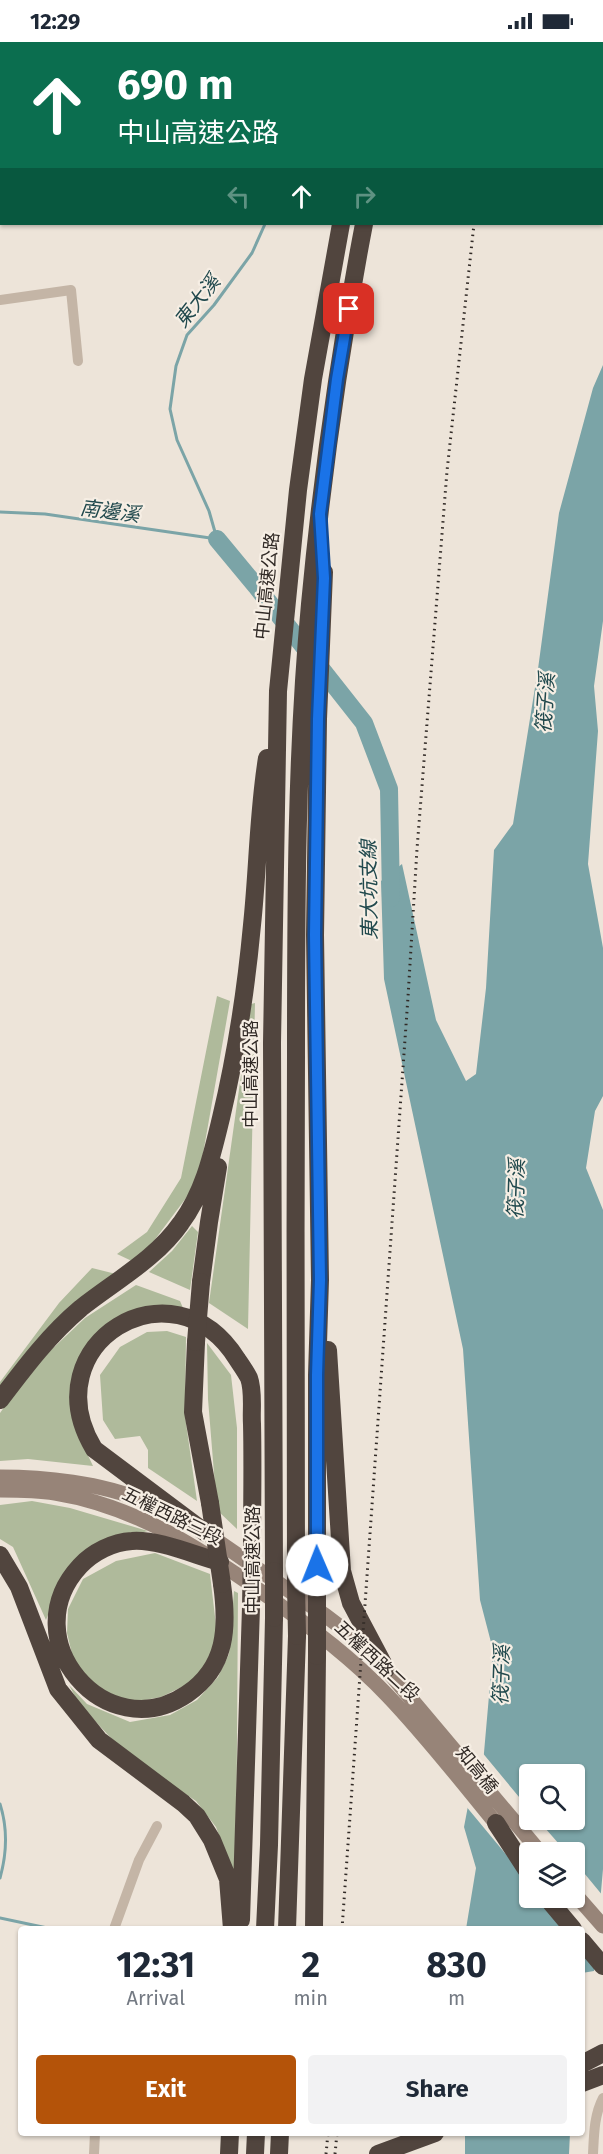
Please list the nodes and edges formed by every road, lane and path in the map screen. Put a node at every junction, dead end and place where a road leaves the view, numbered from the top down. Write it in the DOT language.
graph roads {
  1 [pos="341,225"];
  2 [pos="364,225"];
  3 [pos="0,300"];
  4 [pos="78,361"];
  5 [pos="320,514"];
  6 [pos="278,691"];
  7 [pos="310,717"];
  8 [pos="226,1094"];
  9 [pos="320,1280"];
  10 [pos="0,1400"];
  11 [pos="0,1477"];
  12 [pos="0,1490"];
  13 [pos="206,1533"];
  14 [pos="0,1555"];
  15 [pos="220,1562"];
  16 [pos="386,1669"];
  17 [pos="423,1724"];
  18 [pos="496,1823"];
  19 [pos="157,1826"];
  20 [pos="531,1842"];
  21 [pos="519,1851"];
  22 [pos="519,1858"];
  23 [pos="585,1906"];
  24 [pos="555,1908"];
  25 [pos="565,1908"];
  26 [pos="115,1926"];
  27 [pos="232,1926"];
  28 [pos="240,1926"];
  29 [pos="266,1926"];
  30 [pos="287,1926"];
  31 [pos="314,1926"];
  32 [pos="570,1926"];
  33 [pos="580,1926"];
  34 [pos="603,1926"];
  35 [pos="585,1932"];
  36 [pos="585,1945"];
  37 [pos="603,1954"];
  38 [pos="603,1966"];
  39 [pos="603,2053"];
  40 [pos="590,2072"];
  41 [pos="603,2097"];
  42 [pos="96,2136"];
  43 [pos="230,2136"];
  44 [pos="256,2136"];
  45 [pos="280,2136"];
  46 [pos="427,2136"];
  47 [pos="94,2154"];
  48 [pos="229,2154"];
  49 [pos="255,2154"];
  50 [pos="279,2154"];
  51 [pos="378,2154"];
  52 [pos="593,2154"];
  1 -- 6 [label="highway, 中山高速公路"];
  2 -- 5 [label="highway"];
  3 -- 4 [label="street"];
  5 -- 7 [label="highway"];
  5 -- 7 [label="highway"];
  6 -- 8 [label="highway"];
  6 -- 29 [label="highway, 中山高速公路, bridge"];
  7 -- 9 [label="highway"];
  7 -- 30 [label="highway, bridge"];
  8 -- 10 [label="highway"];
  8 -- 15 [label="highway, bridge"];
  9 -- 16 [label="highway"];
  9 -- 31 [label="highway, bridge"];
  11 -- 13 [label="main road, 五權西路三段"];
  12 -- 15 [label="main road, 五權西路三段"];
  13 -- 16 [label="main road, 五權西路二段"];
  13 -- 28 [label="highway, bridge"];
  14 -- 27 [label="highway"];
  15 -- 17 [label="main road, 五權西路二段"];
  16 -- 17 [label="main road, 五權西路二段"];
  17 -- 18 [label="main road, 知高橋"];
  17 -- 20 [label="main road, 知高橋"];
  18 -- 21 [label="main road, 知高橋"];
  18 -- 22 [label="highway"];
  19 -- 26 [label="street"];
  23 -- 34 [label="main road"];
  24 -- 32 [label="highway"];
  25 -- 33 [label="main road"];
  35 -- 37 [label="main road"];
  36 -- 38 [label="highway"];
  39 -- 40 [label="highway"];
  41 -- 52 [label="street"];
  42 -- 47 [label="street"];
  43 -- 48 [label="highway"];
  44 -- 49 [label="highway"];
  45 -- 50 [label="highway"];
  46 -- 51 [label="highway"];
}
